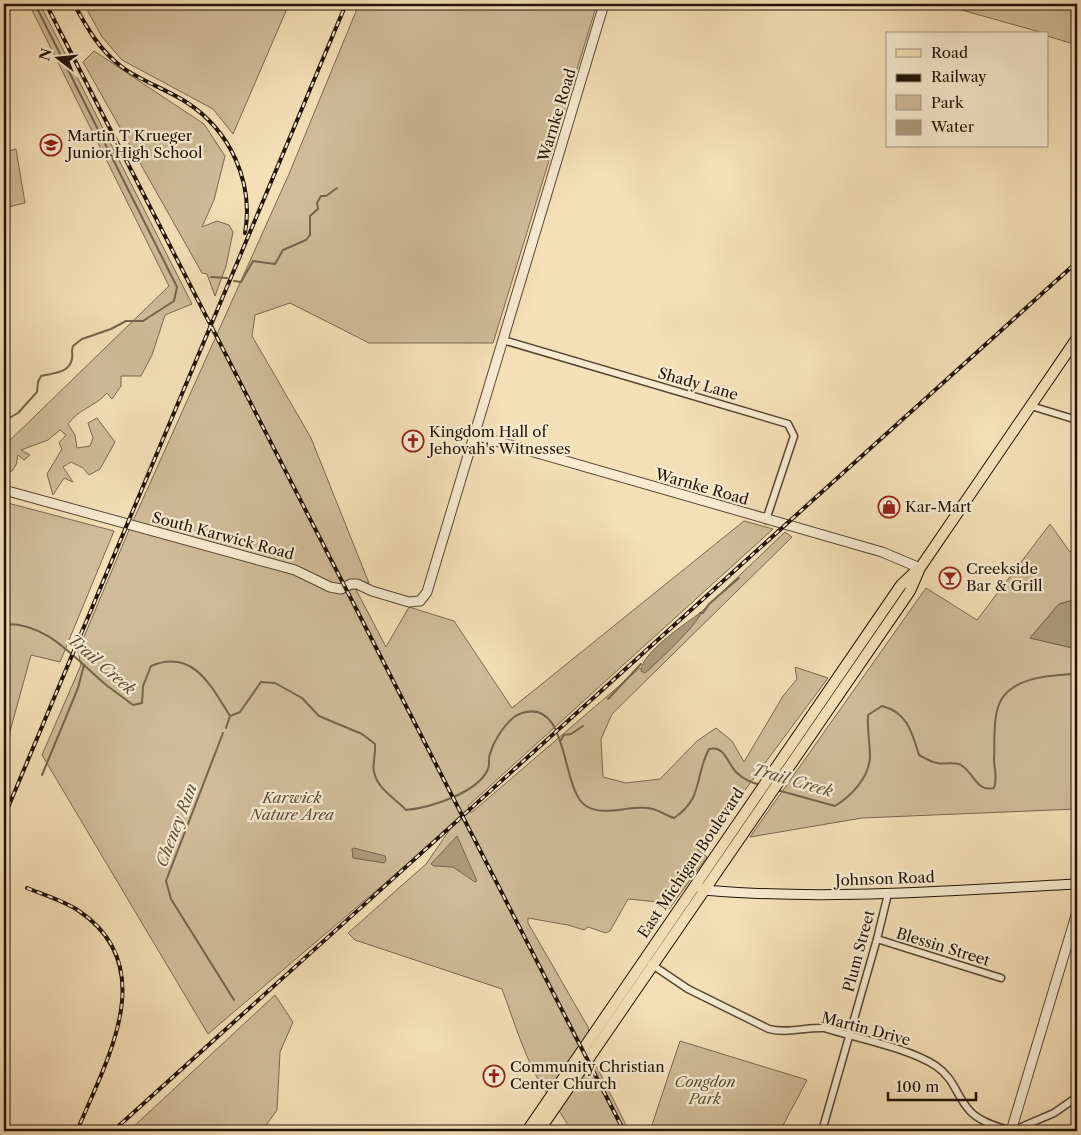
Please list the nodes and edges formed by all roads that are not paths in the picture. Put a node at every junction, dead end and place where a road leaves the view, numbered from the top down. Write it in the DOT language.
graph roads {
  1 [pos="604,4"];
  2 [pos="1077,338"];
  3 [pos="503,340"];
  4 [pos="1031,406"];
  5 [pos="1077,420"];
  6 [pos="475,435"];
  7 [pos="4,490"];
  8 [pos="766,520"];
  9 [pos="920,568"];
  10 [pos="427,592"];
  11 [pos="695,884"];
  12 [pos="1077,884"];
  13 [pos="704,890"];
  14 [pos="888,894"];
  15 [pos="1077,912"];
  16 [pos="877,939"];
  17 [pos="648,962"];
  18 [pos="1001,978"];
  19 [pos="849,1036"];
  20 [pos="1077,1097"];
  21 [pos="527,1131"];
  22 [pos="539,1131"];
  23 [pos="822,1131"];
  24 [pos="1011,1131"];
  1 -- 3 [label="street, Warnke Road"];
  2 -- 4 [label="main road, East Michigan Boulevard"];
  3 -- 6 [label="street, Warnke Road"];
  3 -- 8 [label="street, Shady Lane"];
  4 -- 5 [label="street"];
  4 -- 9 [label="main road, East Michigan Boulevard"];
  6 -- 8 [label="street, Warnke Road"];
  6 -- 10 [label="street, Warnke Road"];
  7 -- 10 [label="street, South Karwick Road"];
  8 -- 9 [label="street, Warnke Road"];
  9 -- 11 [label="main road, East Michigan Boulevard"];
  9 -- 13 [label="main road, East Michigan Boulevard"];
  11 -- 13 [label="street, Johnson Road"];
  11 -- 17 [label="main road, East Michigan Boulevard"];
  12 -- 14 [label="street, Johnson Road"];
  13 -- 14 [label="street, Johnson Road"];
  13 -- 17 [label="main road, East Michigan Boulevard"];
  14 -- 16 [label="street, Plum Street"];
  15 -- 24 [label="street"];
  16 -- 18 [label="street, Blessin Street"];
  16 -- 19 [label="street, Plum Street"];
  17 -- 19 [label="street, Martin Drive"];
  17 -- 21 [label="main road, East Michigan Boulevard"];
  17 -- 22 [label="main road, East Michigan Boulevard"];
  19 -- 23 [label="street, Plum Street"];
  19 -- 24 [label="street, Martin Drive"];
  20 -- 24 [label="street"];
}
